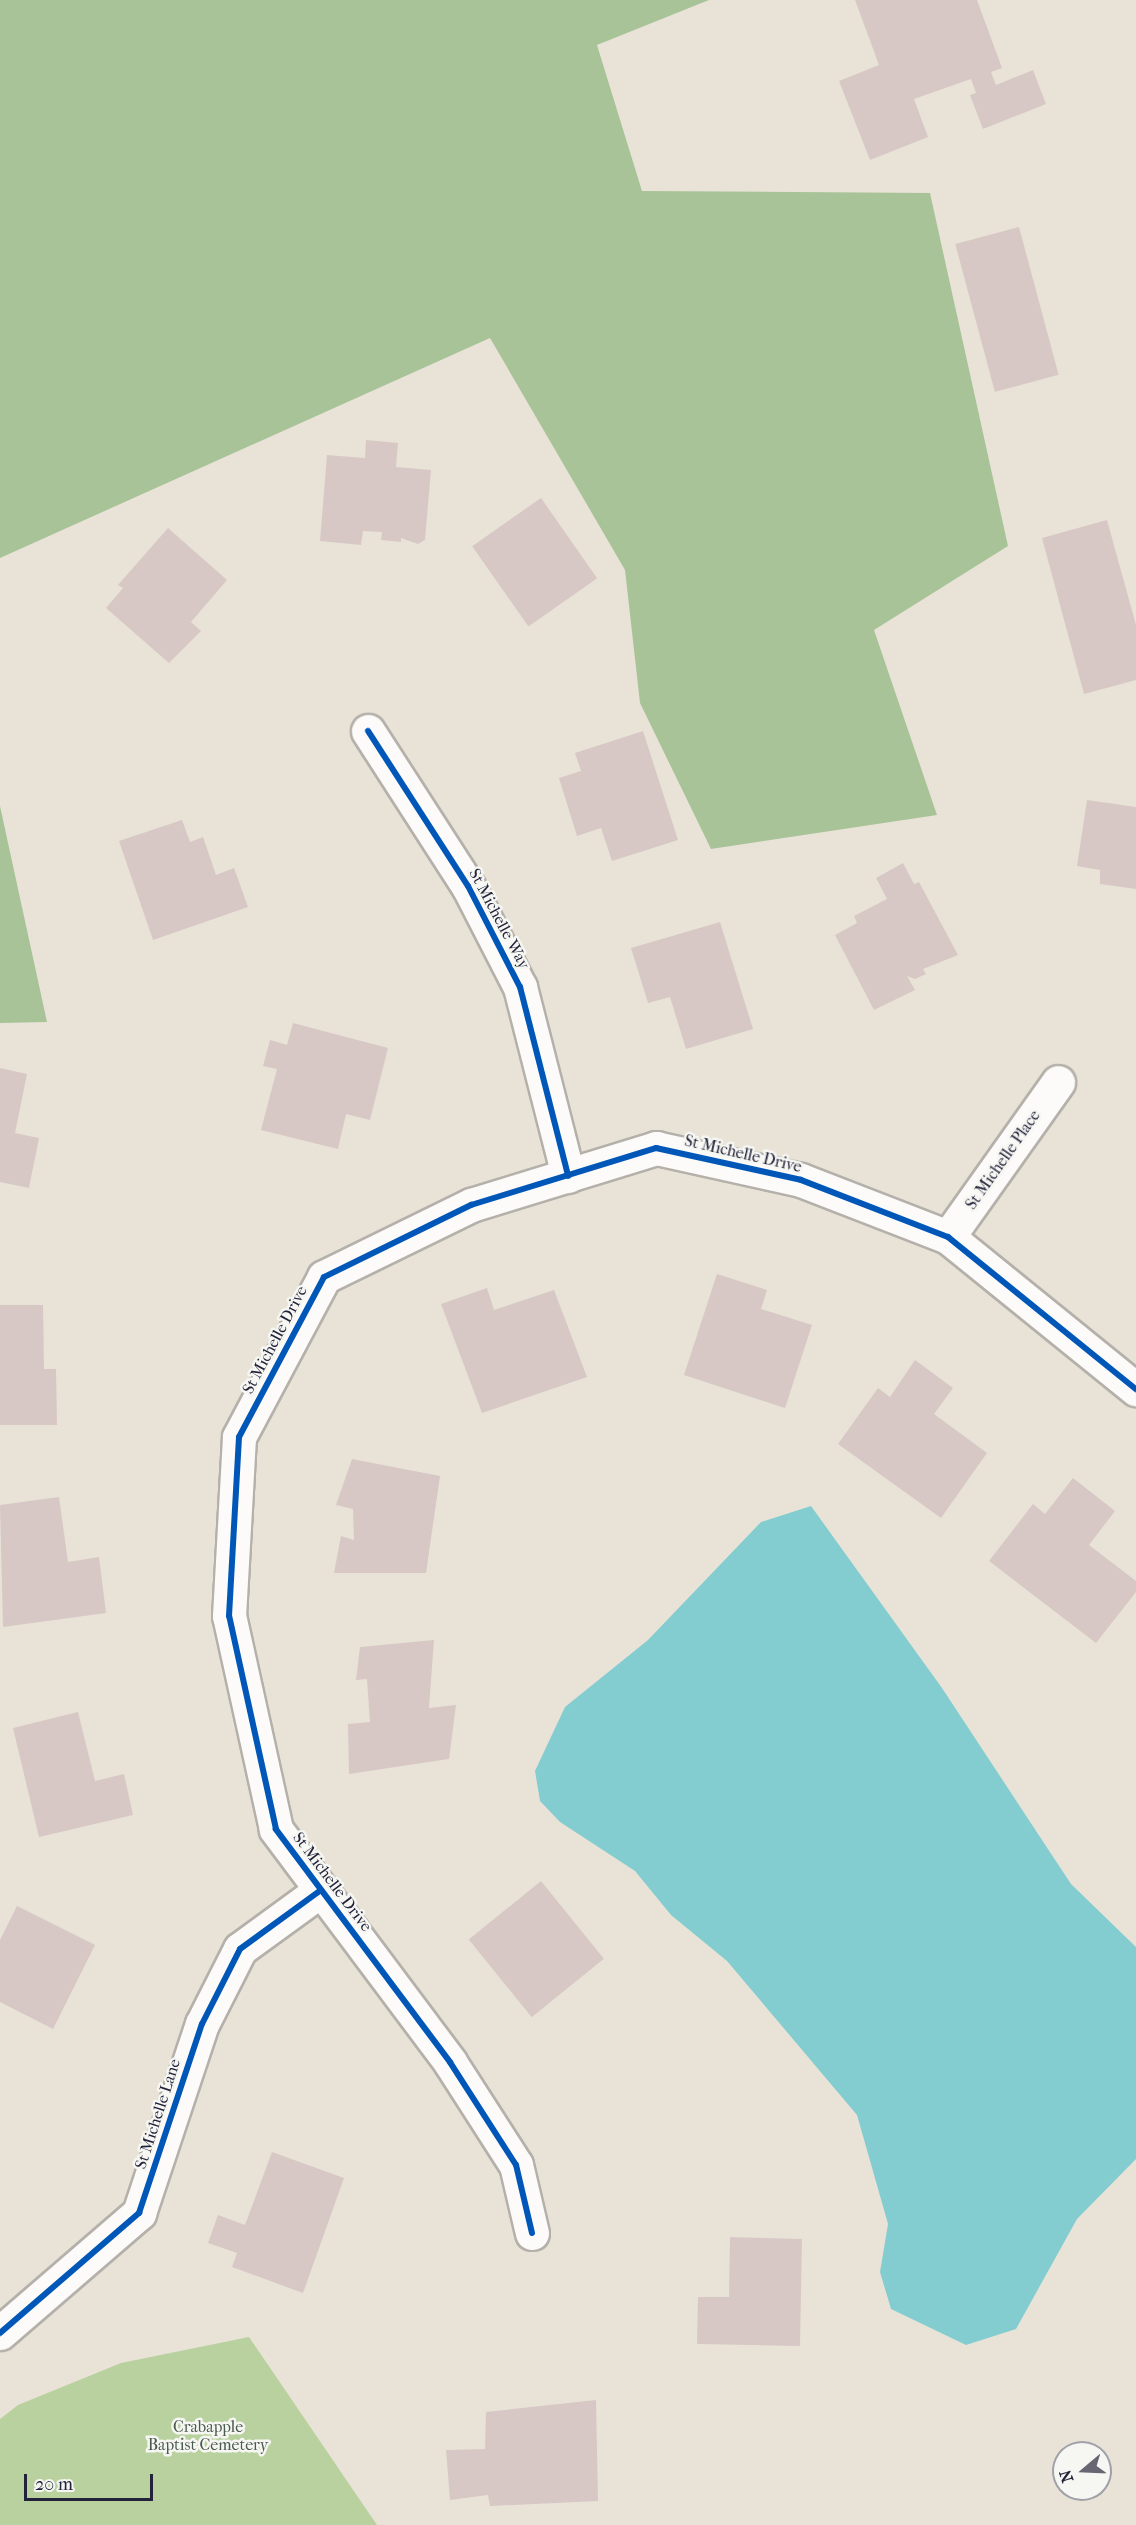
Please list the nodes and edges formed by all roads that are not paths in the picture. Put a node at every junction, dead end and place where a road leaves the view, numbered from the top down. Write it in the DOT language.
graph roads {
  1 [pos="368,731"];
  2 [pos="1058,1082"];
  3 [pos="568,1176"];
  4 [pos="948,1237"];
  5 [pos="1136,1389"];
  6 [pos="321,1890"];
  7 [pos="532,2234"];
  8 [pos="0,2333"];
  1 -- 3 [label="street, St Michelle Way"];
  2 -- 4 [label="street, St Michelle Place"];
  3 -- 4 [label="street, St Michelle Drive"];
  3 -- 6 [label="street, St Michelle Drive"];
  4 -- 5 [label="street, St Michelle Drive"];
  6 -- 7 [label="street, St Michelle Drive"];
  6 -- 8 [label="street, St Michelle Lane"];
}
